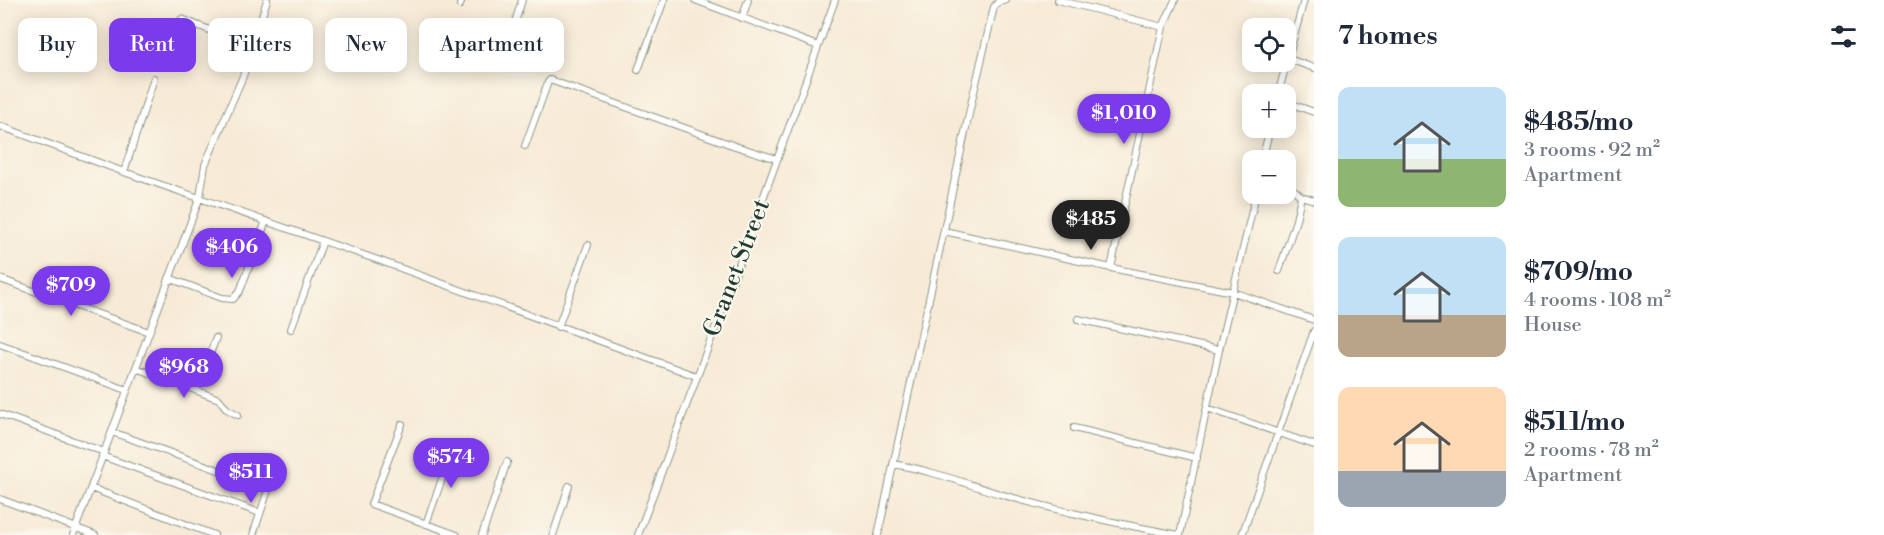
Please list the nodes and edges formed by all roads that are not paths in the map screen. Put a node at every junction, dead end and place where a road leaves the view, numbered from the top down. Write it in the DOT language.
graph roads {
  1 [pos="267,0"];
  2 [pos="522,0"];
  3 [pos="664,0"];
  4 [pos="695,0"];
  5 [pos="748,0"];
  6 [pos="835,0"];
  7 [pos="1006,0"];
  8 [pos="1058,0"];
  9 [pos="1175,0"];
  10 [pos="1304,0"];
  11 [pos="261,18"];
  12 [pos="516,18"];
  13 [pos="742,18"];
  14 [pos="1163,27"];
  15 [pos="1296,27"];
  16 [pos="818,46"];
  17 [pos="1296,61"];
  18 [pos="1314,68"];
  19 [pos="638,70"];
  20 [pos="244,72"];
  21 [pos="154,78"];
  22 [pos="1296,106"];
  23 [pos="1314,112"];
  24 [pos="0,126"];
  25 [pos="525,146"];
  26 [pos="777,159"];
  27 [pos="124,172"];
  28 [pos="1296,192"];
  29 [pos="1301,196"];
  30 [pos="200,197"];
  31 [pos="1314,200"];
  32 [pos="1254,204"];
  33 [pos="266,221"];
  34 [pos="944,231"];
  35 [pos="323,241"];
  36 [pos="588,245"];
  37 [pos="1111,268"];
  38 [pos="1279,271"];
  39 [pos="169,278"];
  40 [pos="0,279"];
  41 [pos="1233,292"];
  42 [pos="1078,319"];
  43 [pos="1314,320"];
  44 [pos="558,327"];
  45 [pos="291,329"];
  46 [pos="149,332"];
  47 [pos="1314,332"];
  48 [pos="216,338"];
  49 [pos="0,344"];
  50 [pos="1219,350"];
  51 [pos="136,368"];
  52 [pos="696,376"];
  53 [pos="127,390"];
  54 [pos="196,390"];
  55 [pos="1207,408"];
  56 [pos="0,414"];
  57 [pos="238,415"];
  58 [pos="402,424"];
  59 [pos="1074,428"];
  60 [pos="112,432"];
  61 [pos="1277,432"];
  62 [pos="454,445"];
  63 [pos="1314,445"];
  64 [pos="103,454"];
  65 [pos="1197,458"];
  66 [pos="507,462"];
  67 [pos="893,464"];
  68 [pos="569,486"];
  69 [pos="91,488"];
  70 [pos="0,499"];
  71 [pos="260,513"];
  72 [pos="426,524"];
  73 [pos="76,527"];
  74 [pos="73,535"];
  75 [pos="95,535"];
  76 [pos="214,535"];
  77 [pos="253,535"];
  78 [pos="457,535"];
  79 [pos="482,535"];
  80 [pos="553,535"];
  81 [pos="638,535"];
  82 [pos="878,535"];
  83 [pos="1180,535"];
  84 [pos="1242,535"];
  1 -- 11 [label="street"];
  2 -- 12 [label="street"];
  3 -- 19 [label="street"];
  4 -- 13 [label="street"];
  5 -- 13 [label="street"];
  6 -- 16 [label="street, Granet Street"];
  7 -- 34 [label="street"];
  8 -- 14 [label="street"];
  9 -- 14 [label="street"];
  10 -- 15 [label="street"];
  13 -- 16 [label="street"];
  14 -- 37 [label="street"];
  16 -- 26 [label="street, Granet Street"];
  17 -- 18 [label="street"];
  20 -- 30 [label="street"];
  21 -- 27 [label="street"];
  22 -- 23 [label="street"];
  24 -- 27 [label="street"];
  25 -- 26 [label="street"];
  26 -- 52 [label="street, Granet Street"];
  27 -- 30 [label="street"];
  28 -- 29 [label="street"];
  29 -- 31 [label="street"];
  29 -- 38 [label="street"];
  30 -- 33 [label="street"];
  30 -- 39 [label="street"];
  32 -- 41 [label="street"];
  33 -- 35 [label="street"];
  33 -- 39 [label="street"];
  34 -- 37 [label="street"];
  34 -- 67 [label="street"];
  35 -- 44 [label="street"];
  35 -- 45 [label="street"];
  36 -- 44 [label="street"];
  37 -- 41 [label="street"];
  39 -- 46 [label="street"];
  40 -- 46 [label="street"];
  41 -- 43 [label="street"];
  41 -- 50 [label="street"];
  42 -- 50 [label="street"];
  44 -- 52 [label="street"];
  46 -- 51 [label="street"];
  47 -- 61 [label="street"];
  48 -- 54 [label="street"];
  49 -- 53 [label="street"];
  50 -- 55 [label="street"];
  51 -- 53 [label="street"];
  51 -- 54 [label="street"];
  52 -- 81 [label="street, Granet Street"];
  53 -- 60 [label="street"];
  54 -- 57 [label="street"];
  55 -- 61 [label="street"];
  55 -- 65 [label="street"];
  56 -- 64 [label="street"];
  58 -- 72 [label="street"];
  59 -- 65 [label="street"];
  60 -- 64 [label="street"];
  60 -- 71 [label="street"];
  61 -- 63 [label="street"];
  61 -- 84 [label="street"];
  62 -- 72 [label="street"];
  64 -- 69 [label="street"];
  64 -- 71 [label="street"];
  65 -- 83 [label="street"];
  66 -- 79 [label="street"];
  67 -- 82 [label="street"];
  67 -- 83 [label="street"];
  68 -- 80 [label="street"];
  69 -- 73 [label="street"];
  69 -- 76 [label="street"];
  70 -- 73 [label="street"];
  71 -- 77 [label="street"];
  72 -- 78 [label="street"];
  73 -- 74 [label="street"];
  73 -- 75 [label="street"];
}
